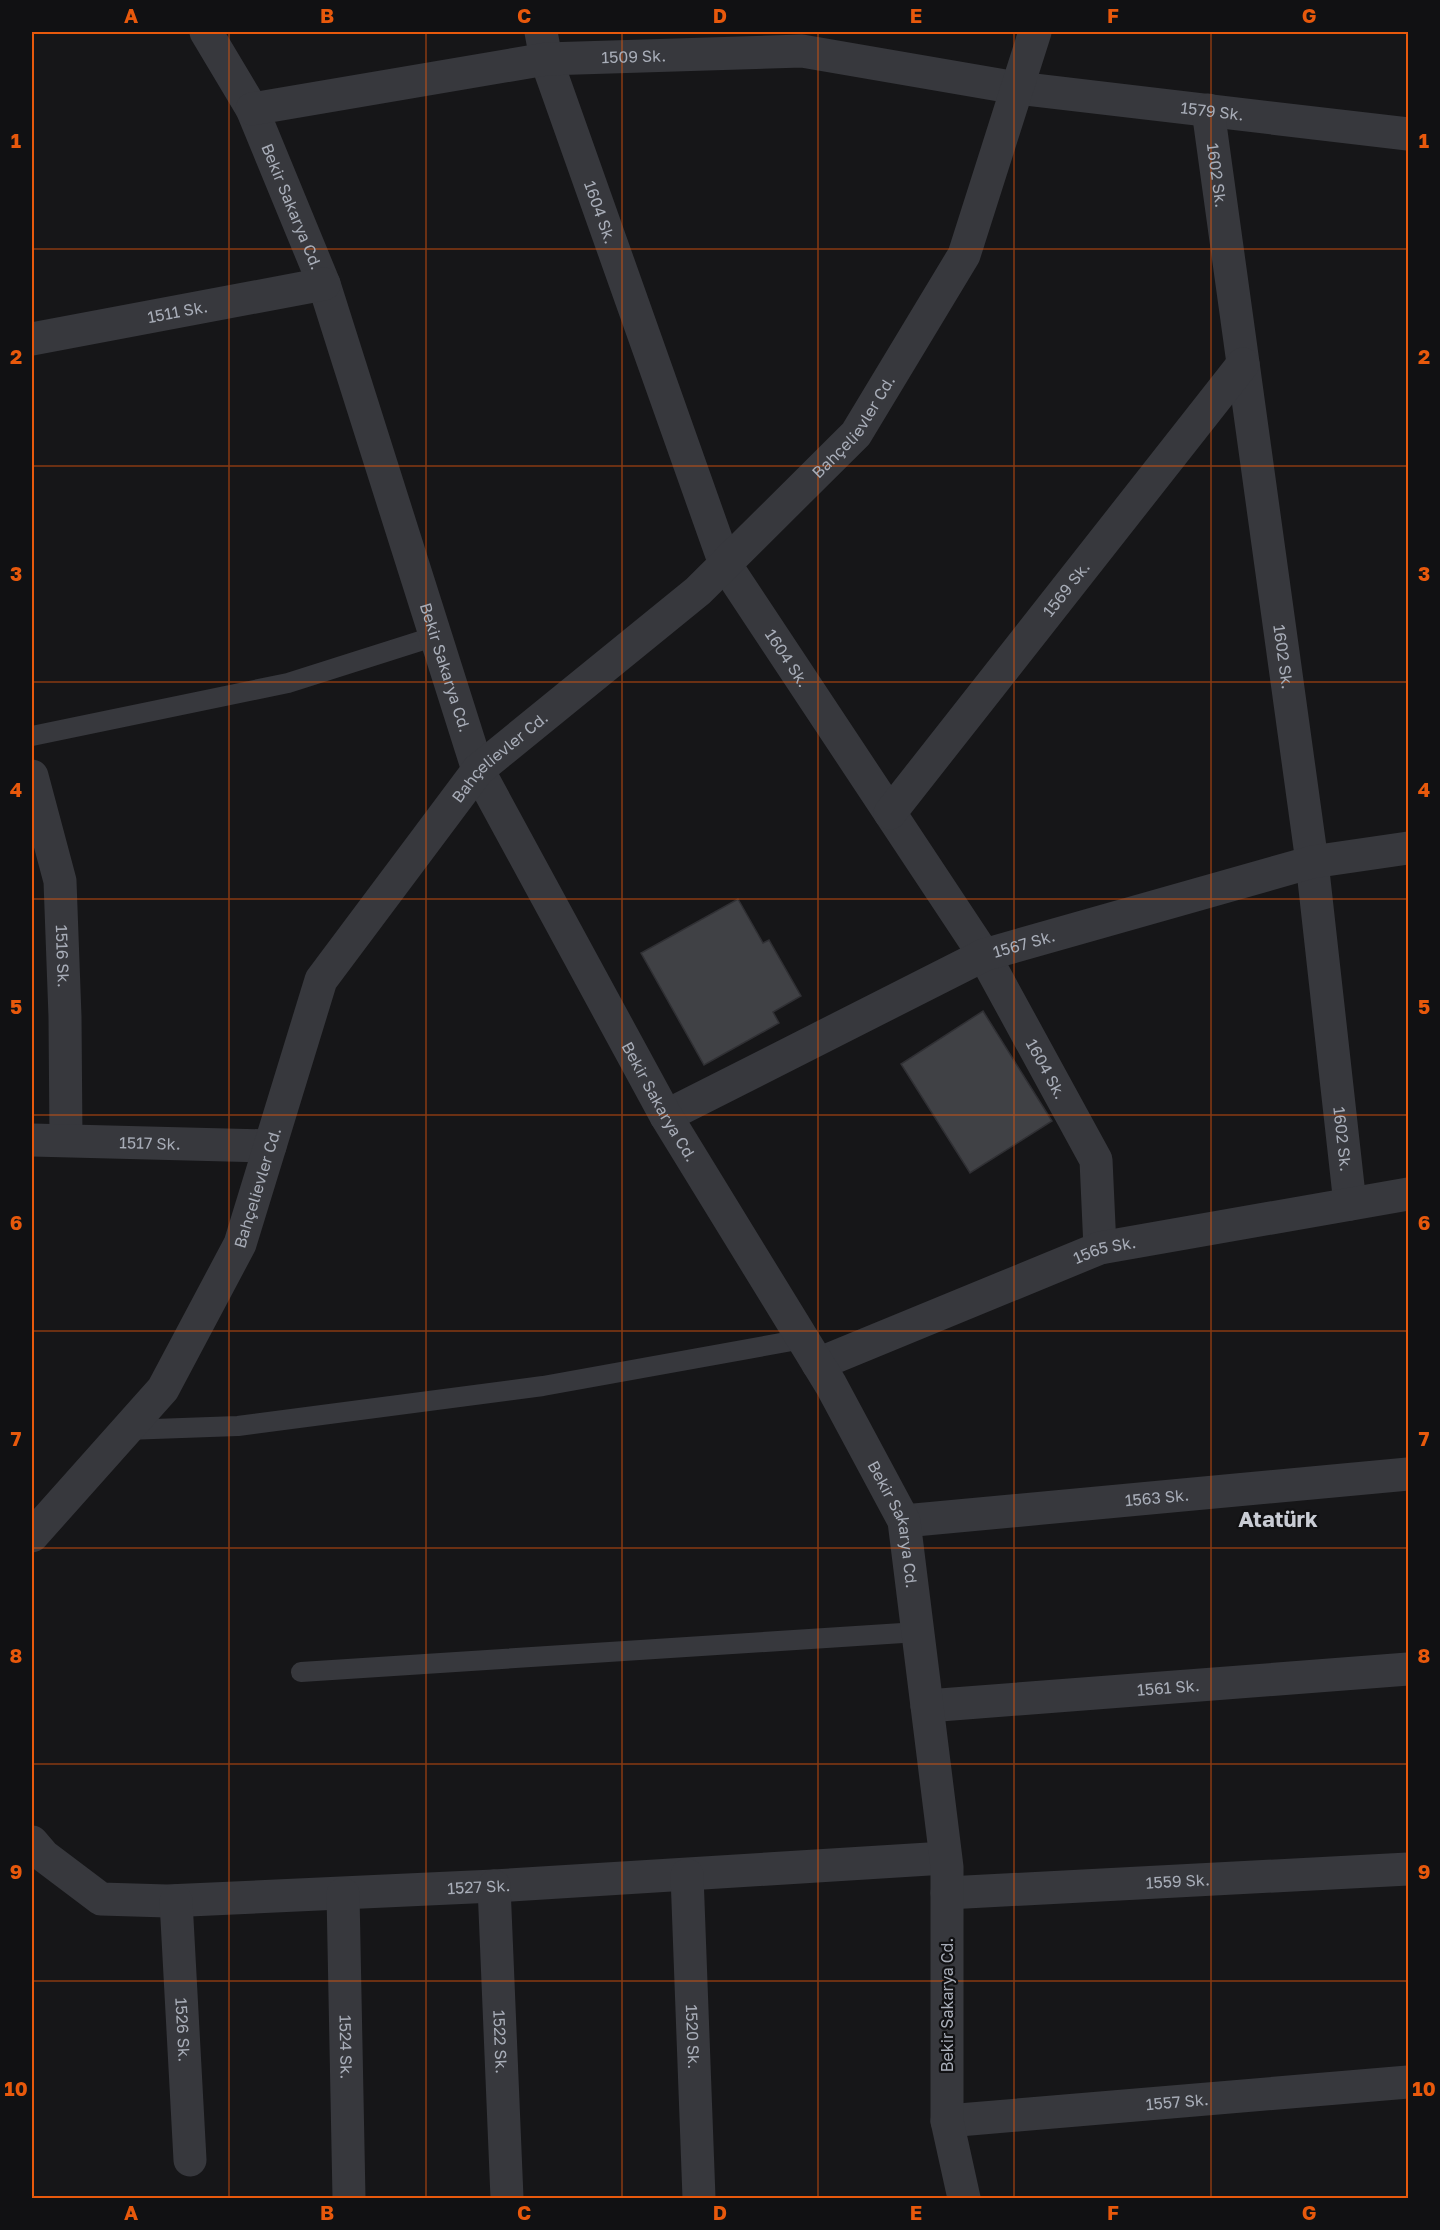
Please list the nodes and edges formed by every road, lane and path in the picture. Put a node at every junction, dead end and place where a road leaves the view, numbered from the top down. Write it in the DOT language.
graph roads {
  1 [pos="206,32"];
  2 [pos="1035,32"];
  3 [pos="804,41"];
  4 [pos="543,45"];
  5 [pos="1017,88"];
  6 [pos="252,109"];
  7 [pos="1208,110"];
  8 [pos="1408,134"];
  9 [pos="324,284"];
  10 [pos="32,339"];
  11 [pos="1243,364"];
  12 [pos="725,564"];
  13 [pos="436,636"];
  14 [pos="32,736"];
  15 [pos="478,770"];
  16 [pos="32,776"];
  17 [pos="890,813"];
  18 [pos="1408,848"];
  19 [pos="1312,862"];
  20 [pos="984,955"];
  21 [pos="666,1116"];
  22 [pos="32,1140"];
  23 [pos="66,1140"];
  24 [pos="270,1146"];
  25 [pos="1408,1194"];
  26 [pos="1350,1204"];
  27 [pos="1100,1248"];
  28 [pos="810,1351"];
  29 [pos="126,1430"];
  30 [pos="1408,1474"];
  31 [pos="904,1521"];
  32 [pos="32,1536"];
  33 [pos="918,1632"];
  34 [pos="1408,1669"];
  35 [pos="301,1672"];
  36 [pos="927,1706"];
  37 [pos="32,1842"];
  38 [pos="945,1858"];
  39 [pos="1408,1869"];
  40 [pos="687,1875"];
  41 [pos="494,1886"];
  42 [pos="947,1893"];
  43 [pos="343,1894"];
  44 [pos="176,1900"];
  45 [pos="1408,2082"];
  46 [pos="947,2121"];
  47 [pos="190,2160"];
  48 [pos="349,2199"];
  49 [pos="507,2199"];
  50 [pos="699,2199"];
  51 [pos="964,2199"];
  1 -- 6 [label="street, Bekir Sakarya Cd."];
  2 -- 5 [label="street, Bahçelievler Cd."];
  3 -- 4 [label="street, 1509 Sk."];
  3 -- 5 [label="street, 1509 Sk."];
  4 -- 6 [label="street, 1509 Sk."];
  4 -- 12 [label="street, 1604 Sk."];
  5 -- 7 [label="street, 1579 Sk."];
  5 -- 12 [label="street, Bahçelievler Cd."];
  6 -- 9 [label="street, Bekir Sakarya Cd."];
  7 -- 8 [label="street, 1579 Sk."];
  7 -- 11 [label="street, 1602 Sk."];
  9 -- 10 [label="street, 1511 Sk."];
  9 -- 13 [label="street, Bekir Sakarya Cd."];
  11 -- 17 [label="street, 1569 Sk."];
  11 -- 19 [label="street, 1602 Sk."];
  12 -- 15 [label="street, Bahçelievler Cd."];
  12 -- 17 [label="street, 1604 Sk."];
  13 -- 14 [label="lane"];
  13 -- 15 [label="street, Bekir Sakarya Cd."];
  15 -- 21 [label="street, Bekir Sakarya Cd."];
  15 -- 24 [label="street, Bahçelievler Cd."];
  16 -- 23 [label="street, 1516 Sk."];
  17 -- 20 [label="street, 1604 Sk."];
  18 -- 19 [label="street, 1567 Sk."];
  19 -- 20 [label="street, 1567 Sk."];
  19 -- 26 [label="street, 1602 Sk."];
  20 -- 21 [label="street, 1567 Sk."];
  20 -- 27 [label="street, 1604 Sk."];
  21 -- 28 [label="street, Bekir Sakarya Cd."];
  22 -- 23 [label="street, 1517 Sk."];
  23 -- 24 [label="street, 1517 Sk."];
  24 -- 29 [label="street, Bahçelievler Cd."];
  25 -- 26 [label="street, 1565 Sk."];
  26 -- 27 [label="street, 1565 Sk."];
  27 -- 28 [label="street, 1565 Sk."];
  28 -- 29 [label="lane"];
  28 -- 31 [label="street, Bekir Sakarya Cd."];
  29 -- 32 [label="street, Bahçelievler Cd."];
  30 -- 31 [label="street, 1563 Sk."];
  31 -- 33 [label="street, Bekir Sakarya Cd."];
  33 -- 35 [label="lane"];
  33 -- 36 [label="street, Bekir Sakarya Cd."];
  34 -- 36 [label="street, 1561 Sk."];
  36 -- 38 [label="street, Bekir Sakarya Cd."];
  37 -- 44 [label="street, 1527 Sk."];
  38 -- 40 [label="street, 1527 Sk."];
  38 -- 42 [label="street, Bekir Sakarya Cd."];
  39 -- 42 [label="street, 1559 Sk."];
  40 -- 41 [label="street, 1527 Sk."];
  40 -- 50 [label="street, 1520 Sk."];
  41 -- 43 [label="street, 1527 Sk."];
  41 -- 49 [label="street, 1522 Sk."];
  42 -- 46 [label="street, Bekir Sakarya Cd."];
  43 -- 44 [label="street, 1527 Sk."];
  43 -- 48 [label="street, 1524 Sk."];
  44 -- 47 [label="street, 1526 Sk."];
  45 -- 46 [label="street, 1557 Sk."];
  46 -- 51 [label="street, Bekir Sakarya Cd."];
}
